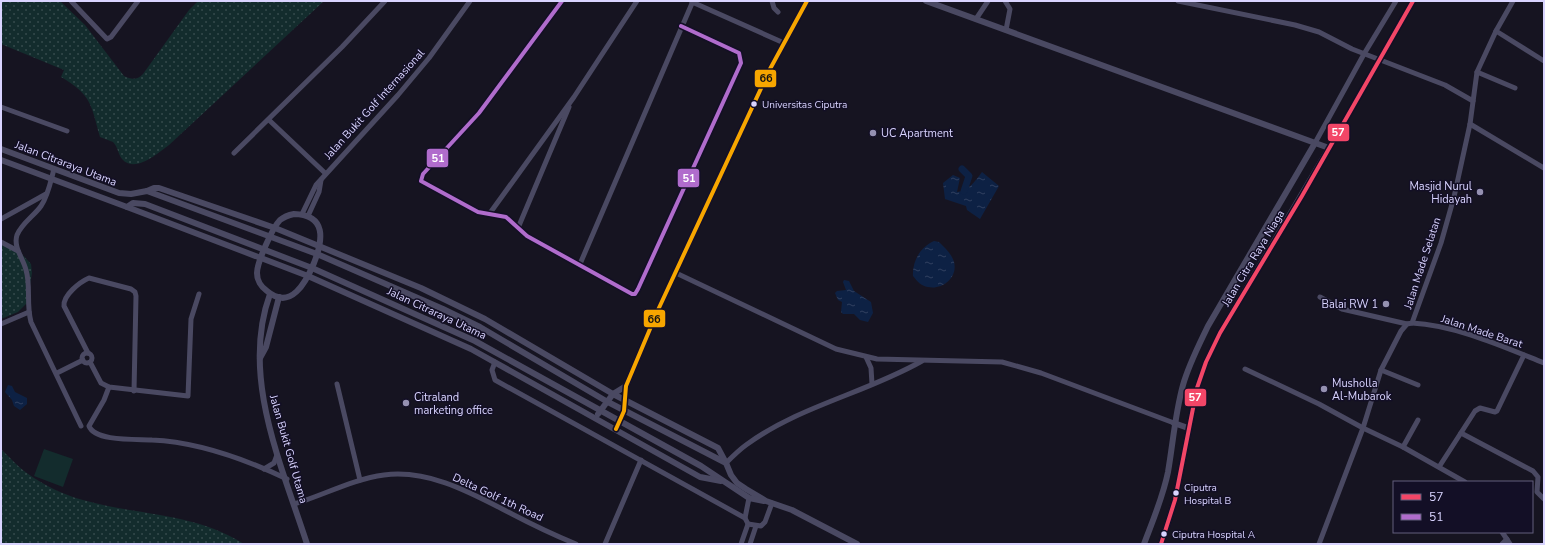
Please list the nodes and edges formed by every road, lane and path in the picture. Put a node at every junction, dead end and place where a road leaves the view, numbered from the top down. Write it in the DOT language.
graph roads {
  1 [pos="71,1"];
  2 [pos="138,1"];
  3 [pos="385,1"];
  4 [pos="470,1"];
  5 [pos="562,1"];
  6 [pos="637,1"];
  7 [pos="772,1"];
  8 [pos="807,1"];
  9 [pos="926,1"];
  10 [pos="988,1"];
  11 [pos="1006,1"];
  12 [pos="1178,1"];
  13 [pos="1396,1"];
  14 [pos="1413,1"];
  15 [pos="1513,1"];
  16 [pos="692,2"];
  17 [pos="778,12"];
  18 [pos="976,19"];
  19 [pos="681,26"];
  20 [pos="1006,30"];
  21 [pos="1496,31"];
  22 [pos="784,43"];
  23 [pos="1364,54"];
  24 [pos="1379,58"];
  25 [pos="1544,61"];
  26 [pos="1477,72"];
  27 [pos="1515,88"];
  28 [pos="574,97"];
  29 [pos="1473,101"];
  30 [pos="1,107"];
  31 [pos="269,120"];
  32 [pos="1470,124"];
  33 [pos="67,131"];
  34 [pos="1315,143"];
  35 [pos="1329,148"];
  36 [pos="1,149"];
  37 [pos="234,153"];
  38 [pos="1,160"];
  39 [pos="1544,168"];
  40 [pos="54,169"];
  41 [pos="325,173"];
  42 [pos="52,178"];
  43 [pos="147,191"];
  44 [pos="46,194"];
  45 [pos="127,207"];
  46 [pos="490,214"];
  47 [pos="305,215"];
  48 [pos="1,219"];
  49 [pos="274,228"];
  50 [pos="518,228"];
  51 [pos="216,232"];
  52 [pos="271,237"];
  53 [pos="213,240"];
  54 [pos="1,242"];
  55 [pos="320,246"];
  56 [pos="265,249"];
  57 [pos="18,251"];
  58 [pos="317,254"];
  59 [pos="262,258"];
  60 [pos="580,264"];
  61 [pos="312,268"];
  62 [pos="676,273"];
  63 [pos="308,276"];
  64 [pos="199,294"];
  65 [pos="269,296"];
  66 [pos="1320,297"];
  67 [pos="278,299"];
  68 [pos="28,312"];
  69 [pos="1,324"];
  70 [pos="1410,324"];
  71 [pos="88,353"];
  72 [pos="1524,355"];
  73 [pos="866,357"];
  74 [pos="260,358"];
  75 [pos="83,360"];
  76 [pos="922,360"];
  77 [pos="90,362"];
  78 [pos="495,362"];
  79 [pos="1544,363"];
  80 [pos="1245,369"];
  81 [pos="1381,370"];
  82 [pos="57,372"];
  83 [pos="337,384"];
  84 [pos="872,384"];
  85 [pos="1418,385"];
  86 [pos="626,386"];
  87 [pos="109,387"];
  88 [pos="134,392"];
  89 [pos="613,394"];
  90 [pos="606,401"];
  91 [pos="626,401"];
  92 [pos="600,411"];
  93 [pos="624,411"];
  94 [pos="595,418"];
  95 [pos="1418,420"];
  96 [pos="620,422"];
  97 [pos="1174,423"];
  98 [pos="81,426"];
  99 [pos="1188,428"];
  100 [pos="1363,428"];
  101 [pos="616,429"];
  102 [pos="1461,433"];
  103 [pos="1403,447"];
  104 [pos="278,452"];
  105 [pos="641,460"];
  106 [pos="726,463"];
  107 [pos="1439,467"];
  108 [pos="264,469"];
  109 [pos="286,479"];
  110 [pos="360,480"];
  111 [pos="722,481"];
  112 [pos="1463,481"];
  113 [pos="749,498"];
  114 [pos="1544,498"];
  115 [pos="766,501"];
  116 [pos="772,503"];
  117 [pos="294,504"];
  118 [pos="745,518"];
  119 [pos="748,524"];
  120 [pos="756,526"];
  121 [pos="1503,533"];
  122 [pos="1508,542"];
  123 [pos="308,544"];
  124 [pos="576,544"];
  125 [pos="605,544"];
  126 [pos="741,544"];
  127 [pos="750,544"];
  128 [pos="857,544"];
  129 [pos="1144,544"];
  130 [pos="1161,544"];
  131 [pos="1319,544"];
  132 [pos="1502,544"];
  1 -- 2 [label="street"];
  3 -- 31 [label="street"];
  4 -- 41 [label="street, Jalan Bukit Golf Internasional"];
  5 -- 46 [label="street"];
  6 -- 28 [label="street"];
  7 -- 17 [label="street"];
  8 -- 22 [label="street"];
  9 -- 18 [label="street"];
  10 -- 18 [label="street"];
  11 -- 20 [label="street"];
  12 -- 23 [label="street"];
  13 -- 23 [label="street, Jalan Citra Raya Niaga"];
  14 -- 24 [label="street, Jalan Citra Raya Niaga"];
  15 -- 21 [label="street, Jalan Made Selatan"];
  16 -- 19 [label="street"];
  16 -- 22 [label="street"];
  18 -- 20 [label="street"];
  19 -- 60 [label="street"];
  19 -- 60 [label="street"];
  20 -- 34 [label="street"];
  21 -- 25 [label="street"];
  21 -- 26 [label="street, Jalan Made Selatan"];
  22 -- 62 [label="street"];
  23 -- 24 [label="street"];
  23 -- 34 [label="street, Jalan Citra Raya Niaga"];
  24 -- 29 [label="street"];
  24 -- 35 [label="street, Jalan Citra Raya Niaga"];
  26 -- 27 [label="street"];
  26 -- 29 [label="street, Jalan Made Selatan"];
  28 -- 46 [label="street"];
  28 -- 50 [label="street"];
  29 -- 32 [label="street, Jalan Made Selatan"];
  30 -- 33 [label="street"];
  31 -- 37 [label="street"];
  31 -- 41 [label="street"];
  32 -- 39 [label="street"];
  32 -- 70 [label="street, Jalan Made Selatan"];
  34 -- 35 [label="street"];
  34 -- 97 [label="street, Jalan Citra Raya Niaga"];
  35 -- 99 [label="street, Jalan Citra Raya Niaga"];
  36 -- 40 [label="street, Jalan Citraraya Utama"];
  38 -- 42 [label="street, Jalan Citraraya Utama"];
  40 -- 42 [label="street"];
  40 -- 43 [label="street, Jalan Citraraya Utama"];
  41 -- 47 [label="street, Jalan Bukit Golf Internasional"];
  42 -- 44 [label="street"];
  42 -- 45 [label="street, Jalan Citraraya Utama"];
  43 -- 49 [label="street, Jalan Citraraya Utama"];
  43 -- 52 [label="street, Jalan Citraraya Utama"];
  44 -- 48 [label="street"];
  44 -- 57 [label="street"];
  45 -- 51 [label="street, Jalan Citraraya Utama"];
  45 -- 53 [label="street, Jalan Citraraya Utama"];
  46 -- 50 [label="street"];
  47 -- 49 [label="street"];
  47 -- 55 [label="street"];
  49 -- 52 [label="street"];
  49 -- 55 [label="street, Jalan Citraraya Utama"];
  50 -- 60 [label="street"];
  51 -- 53 [label="street"];
  51 -- 56 [label="street, Jalan Citraraya Utama"];
  52 -- 56 [label="street"];
  52 -- 58 [label="street, Jalan Citraraya Utama"];
  53 -- 59 [label="street, Jalan Citraraya Utama"];
  54 -- 57 [label="street"];
  55 -- 58 [label="street"];
  55 -- 89 [label="street, Jalan Citraraya Utama"];
  56 -- 59 [label="street"];
  56 -- 61 [label="street, Jalan Citraraya Utama"];
  57 -- 68 [label="street"];
  58 -- 61 [label="street"];
  58 -- 90 [label="street, Jalan Citraraya Utama"];
  59 -- 63 [label="street, Jalan Citraraya Utama"];
  59 -- 65 [label="street"];
  61 -- 63 [label="street"];
  61 -- 92 [label="street, Jalan Citraraya Utama"];
  62 -- 73 [label="street"];
  62 -- 86 [label="street"];
  63 -- 67 [label="street"];
  63 -- 78 [label="street, Jalan Citraraya Utama"];
  64 -- 88 [label="street"];
  65 -- 67 [label="street"];
  65 -- 74 [label="street, Jalan Bukit Golf Utama"];
  66 -- 70 [label="street, Jalan Made Barat"];
  67 -- 74 [label="street, Jalan Bukit Golf Utama"];
  68 -- 69 [label="street"];
  68 -- 82 [label="street"];
  70 -- 72 [label="street, Jalan Made Barat"];
  70 -- 81 [label="street, Jalan Made Selatan"];
  71 -- 75 [label="street"];
  71 -- 77 [label="street"];
  71 -- 88 [label="street"];
  72 -- 79 [label="street, Jalan Made Barat"];
  72 -- 102 [label="street"];
  73 -- 76 [label="street"];
  73 -- 84 [label="street"];
  74 -- 104 [label="street, Jalan Bukit Golf Utama"];
  75 -- 77 [label="street"];
  75 -- 82 [label="street"];
  76 -- 84 [label="street"];
  76 -- 97 [label="street"];
  77 -- 87 [label="street"];
  78 -- 94 [label="street, Jalan Citraraya Utama"];
  78 -- 105 [label="street"];
  80 -- 100 [label="street"];
  81 -- 85 [label="street"];
  81 -- 100 [label="street, Jalan Made Selatan"];
  82 -- 98 [label="street"];
  83 -- 110 [label="street"];
  84 -- 106 [label="street"];
  86 -- 89 [label="street"];
  86 -- 91 [label="street"];
  87 -- 88 [label="street"];
  87 -- 108 [label="street"];
  89 -- 90 [label="street"];
  89 -- 91 [label="street, Jalan Citraraya Utama"];
  90 -- 92 [label="street"];
  90 -- 93 [label="street, Jalan Citraraya Utama"];
  91 -- 93 [label="street"];
  91 -- 106 [label="street, Jalan Citraraya Utama"];
  92 -- 94 [label="street"];
  92 -- 96 [label="street, Jalan Citraraya Utama"];
  93 -- 96 [label="street"];
  93 -- 106 [label="street, Jalan Citraraya Utama"];
  94 -- 101 [label="street, Jalan Citraraya Utama"];
  95 -- 103 [label="street"];
  96 -- 101 [label="street"];
  96 -- 111 [label="street, Jalan Citraraya Utama"];
  97 -- 99 [label="street"];
  97 -- 129 [label="street, Jalan Citra Raya Niaga"];
  99 -- 130 [label="street, Jalan Citra Raya Niaga"];
  100 -- 103 [label="street"];
  100 -- 131 [label="street, Jalan Made Selatan"];
  101 -- 111 [label="street, Jalan Citraraya Utama"];
  102 -- 107 [label="street"];
  102 -- 114 [label="street"];
  103 -- 107 [label="street"];
  104 -- 108 [label="street"];
  104 -- 109 [label="street, Jalan Bukit Golf Utama"];
  105 -- 118 [label="street"];
  105 -- 125 [label="street"];
  106 -- 115 [label="street, Jalan Citraraya Utama"];
  107 -- 112 [label="street"];
  108 -- 109 [label="street"];
  109 -- 117 [label="street, Jalan Bukit Golf Utama"];
  110 -- 117 [label="street, Delta Golf 1th Road"];
  110 -- 124 [label="street, Delta Golf 1th Road"];
  111 -- 113 [label="street, Jalan Citraraya Utama"];
  113 -- 115 [label="street, Jalan Citraraya Utama"];
  113 -- 118 [label="street"];
  115 -- 116 [label="street, Jalan Citraraya Utama"];
  116 -- 120 [label="street"];
  116 -- 128 [label="street, Jalan Citraraya Utama"];
  117 -- 123 [label="street, Jalan Bukit Golf Utama"];
  118 -- 119 [label="street"];
  119 -- 120 [label="street"];
  119 -- 126 [label="street"];
  120 -- 127 [label="street"];
  121 -- 122 [label="street"];
  122 -- 132 [label="street"];
}
